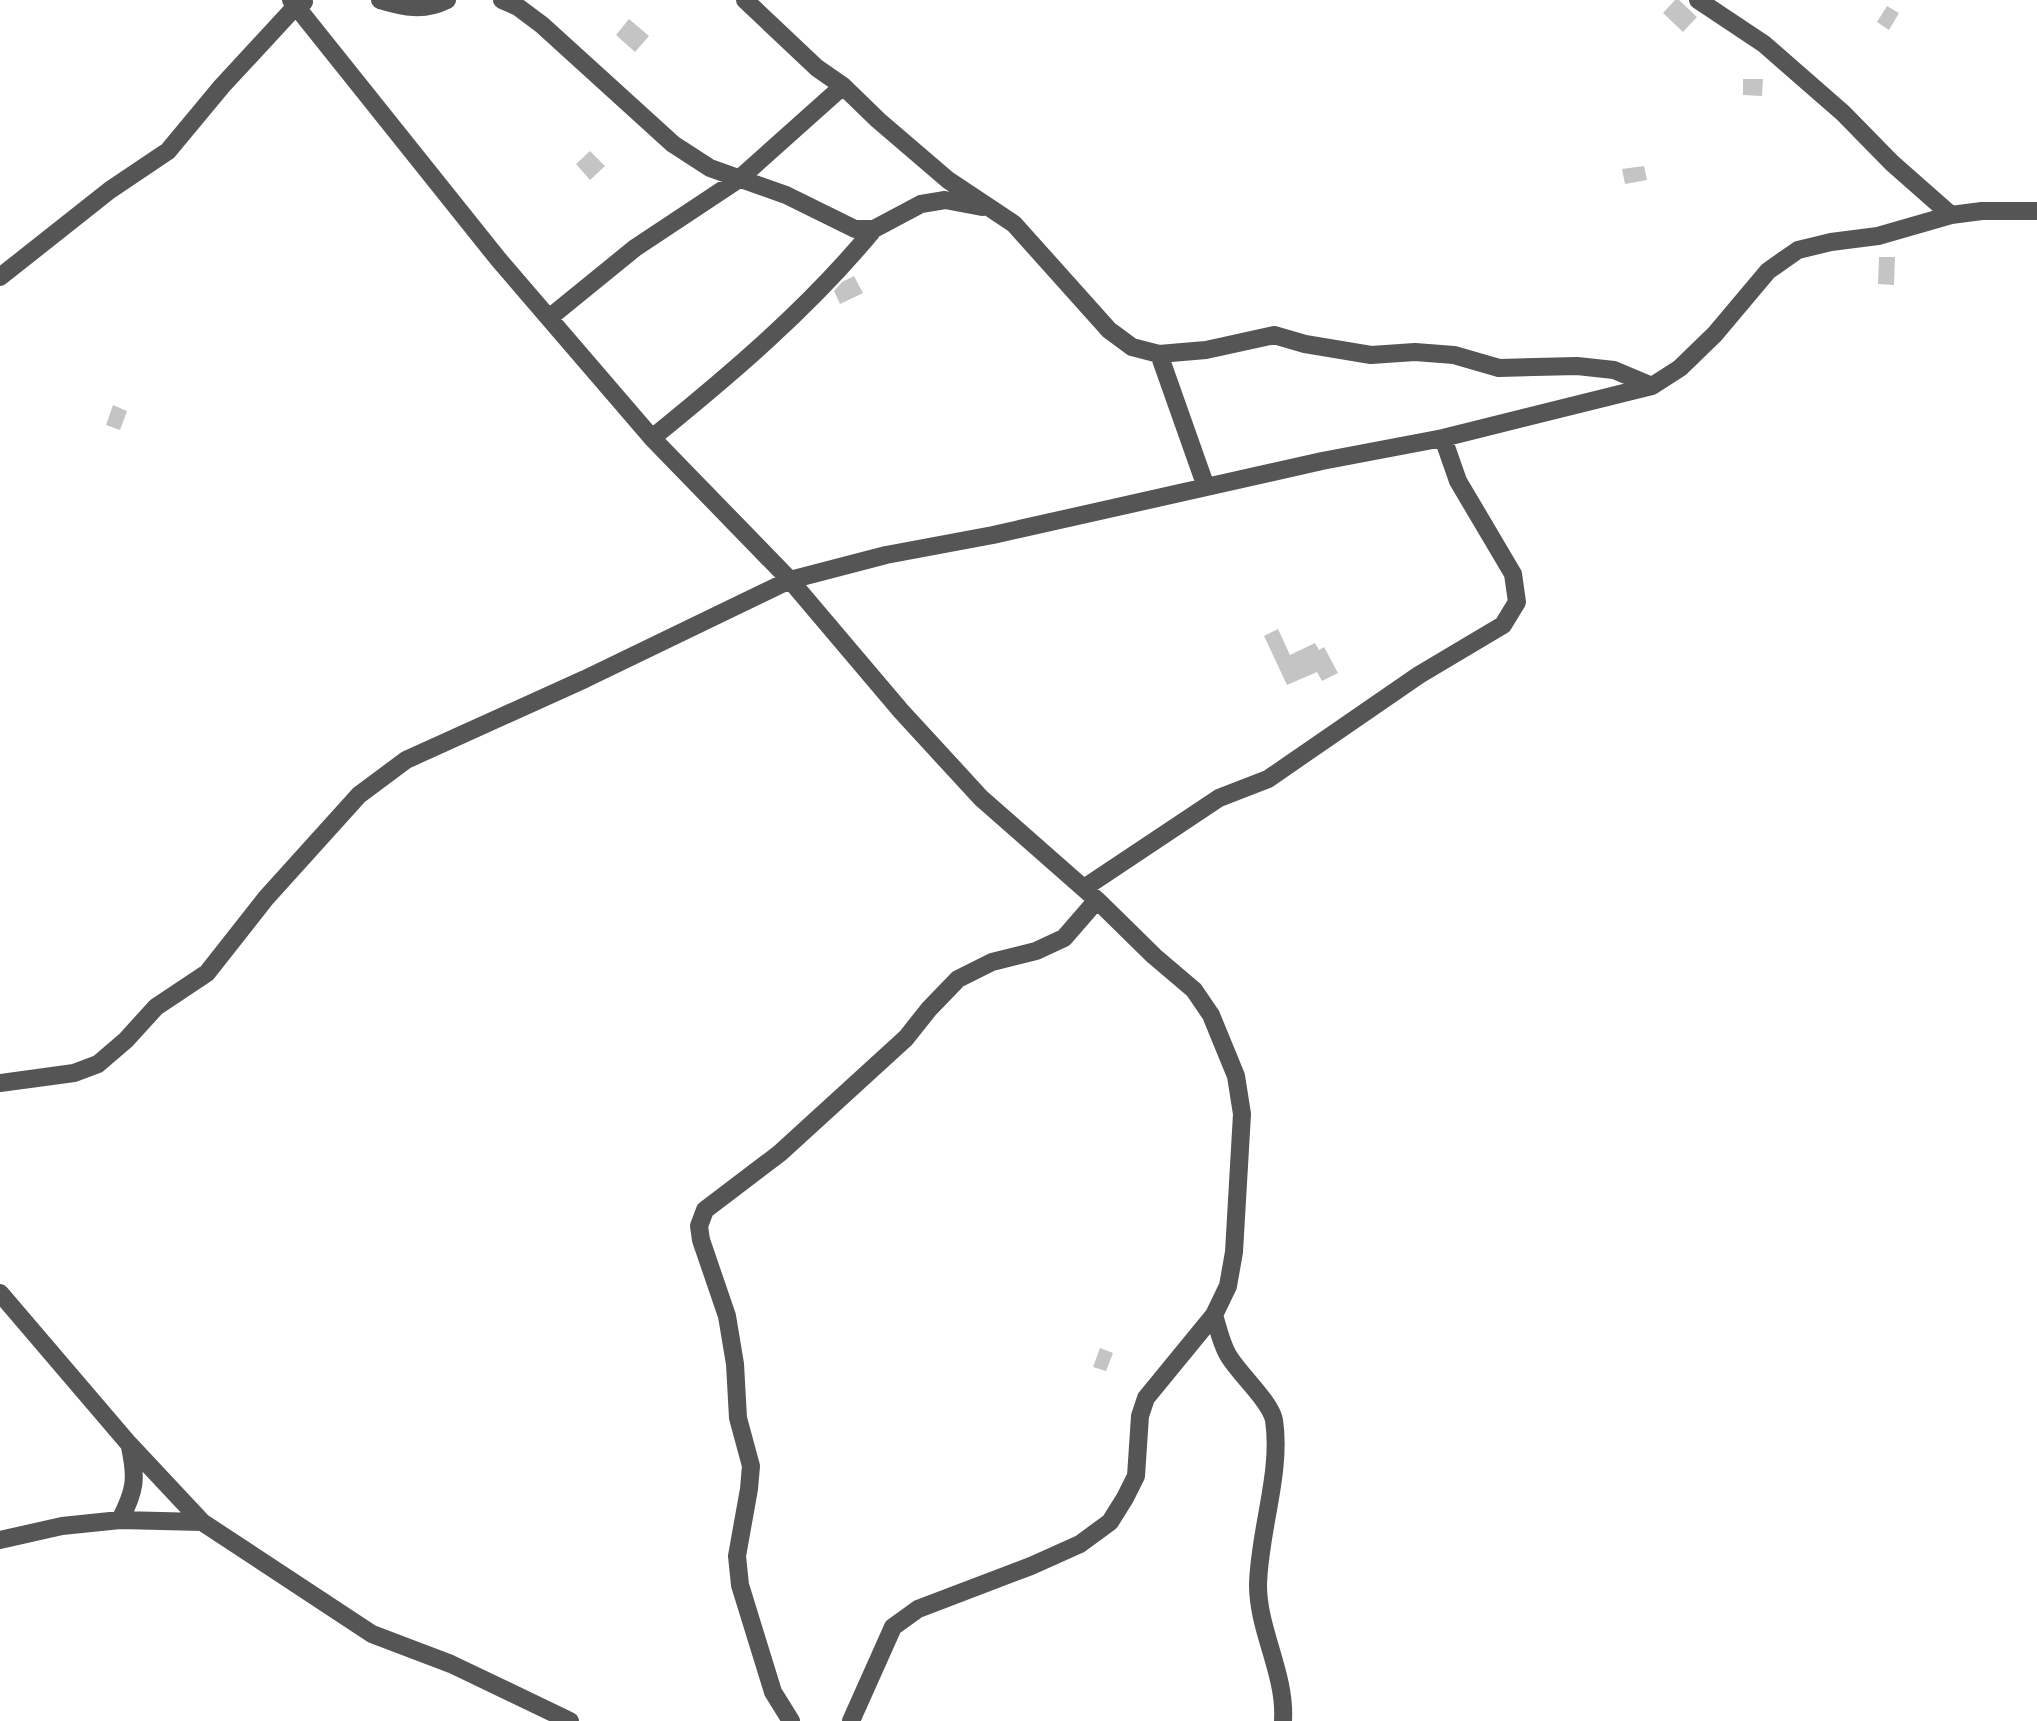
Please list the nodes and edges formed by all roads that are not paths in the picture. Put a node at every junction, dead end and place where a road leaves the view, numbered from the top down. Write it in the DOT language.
graph roads {
  1 [pos="380,0"];
  2 [pos="447,0"];
  3 [pos="502,0"];
  4 [pos="745,0"];
  5 [pos="1698,0"];
  6 [pos="298,2"];
  7 [pos="843,86"];
  8 [pos="739,179"];
  9 [pos="992,209"];
  10 [pos="2037,211"];
  11 [pos="1951,215"];
  12 [pos="874,229"];
  13 [pos="0,277"];
  14 [pos="549,318"];
  15 [pos="1159,354"];
  16 [pos="1652,386"];
  17 [pos="652,438"];
  18 [pos="1443,438"];
  19 [pos="1206,487"];
  20 [pos="790,580"];
  21 [pos="1090,894"];
  22 [pos="0,1083"];
  23 [pos="0,1293"];
  24 [pos="1213,1315"];
  25 [pos="129,1444"];
  26 [pos="120,1520"];
  27 [pos="202,1522"];
  28 [pos="0,1540"];
  29 [pos="570,1721"];
  30 [pos="791,1721"];
  31 [pos="851,1721"];
  32 [pos="1283,1721"];
  1 -- 2 [label="street"];
  3 -- 8 [label="street"];
  4 -- 7 [label="street"];
  5 -- 11 [label="street"];
  6 -- 13 [label="street"];
  6 -- 14 [label="street"];
  7 -- 8 [label="street"];
  7 -- 9 [label="street"];
  8 -- 12 [label="street"];
  8 -- 14 [label="street"];
  9 -- 12 [label="street"];
  9 -- 15 [label="street"];
  10 -- 11 [label="street"];
  11 -- 16 [label="street"];
  12 -- 17 [label="street"];
  14 -- 17 [label="street"];
  15 -- 16 [label="street"];
  15 -- 19 [label="street"];
  16 -- 18 [label="street"];
  17 -- 20 [label="street"];
  18 -- 19 [label="street"];
  18 -- 21 [label="street"];
  19 -- 20 [label="street"];
  20 -- 21 [label="street"];
  20 -- 22 [label="street"];
  21 -- 24 [label="street"];
  21 -- 30 [label="street"];
  23 -- 25 [label="street"];
  24 -- 31 [label="street"];
  24 -- 32 [label="street"];
  25 -- 26 [label="street"];
  25 -- 27 [label="street"];
  26 -- 27 [label="street"];
  26 -- 28 [label="street"];
  27 -- 29 [label="street"];
}
